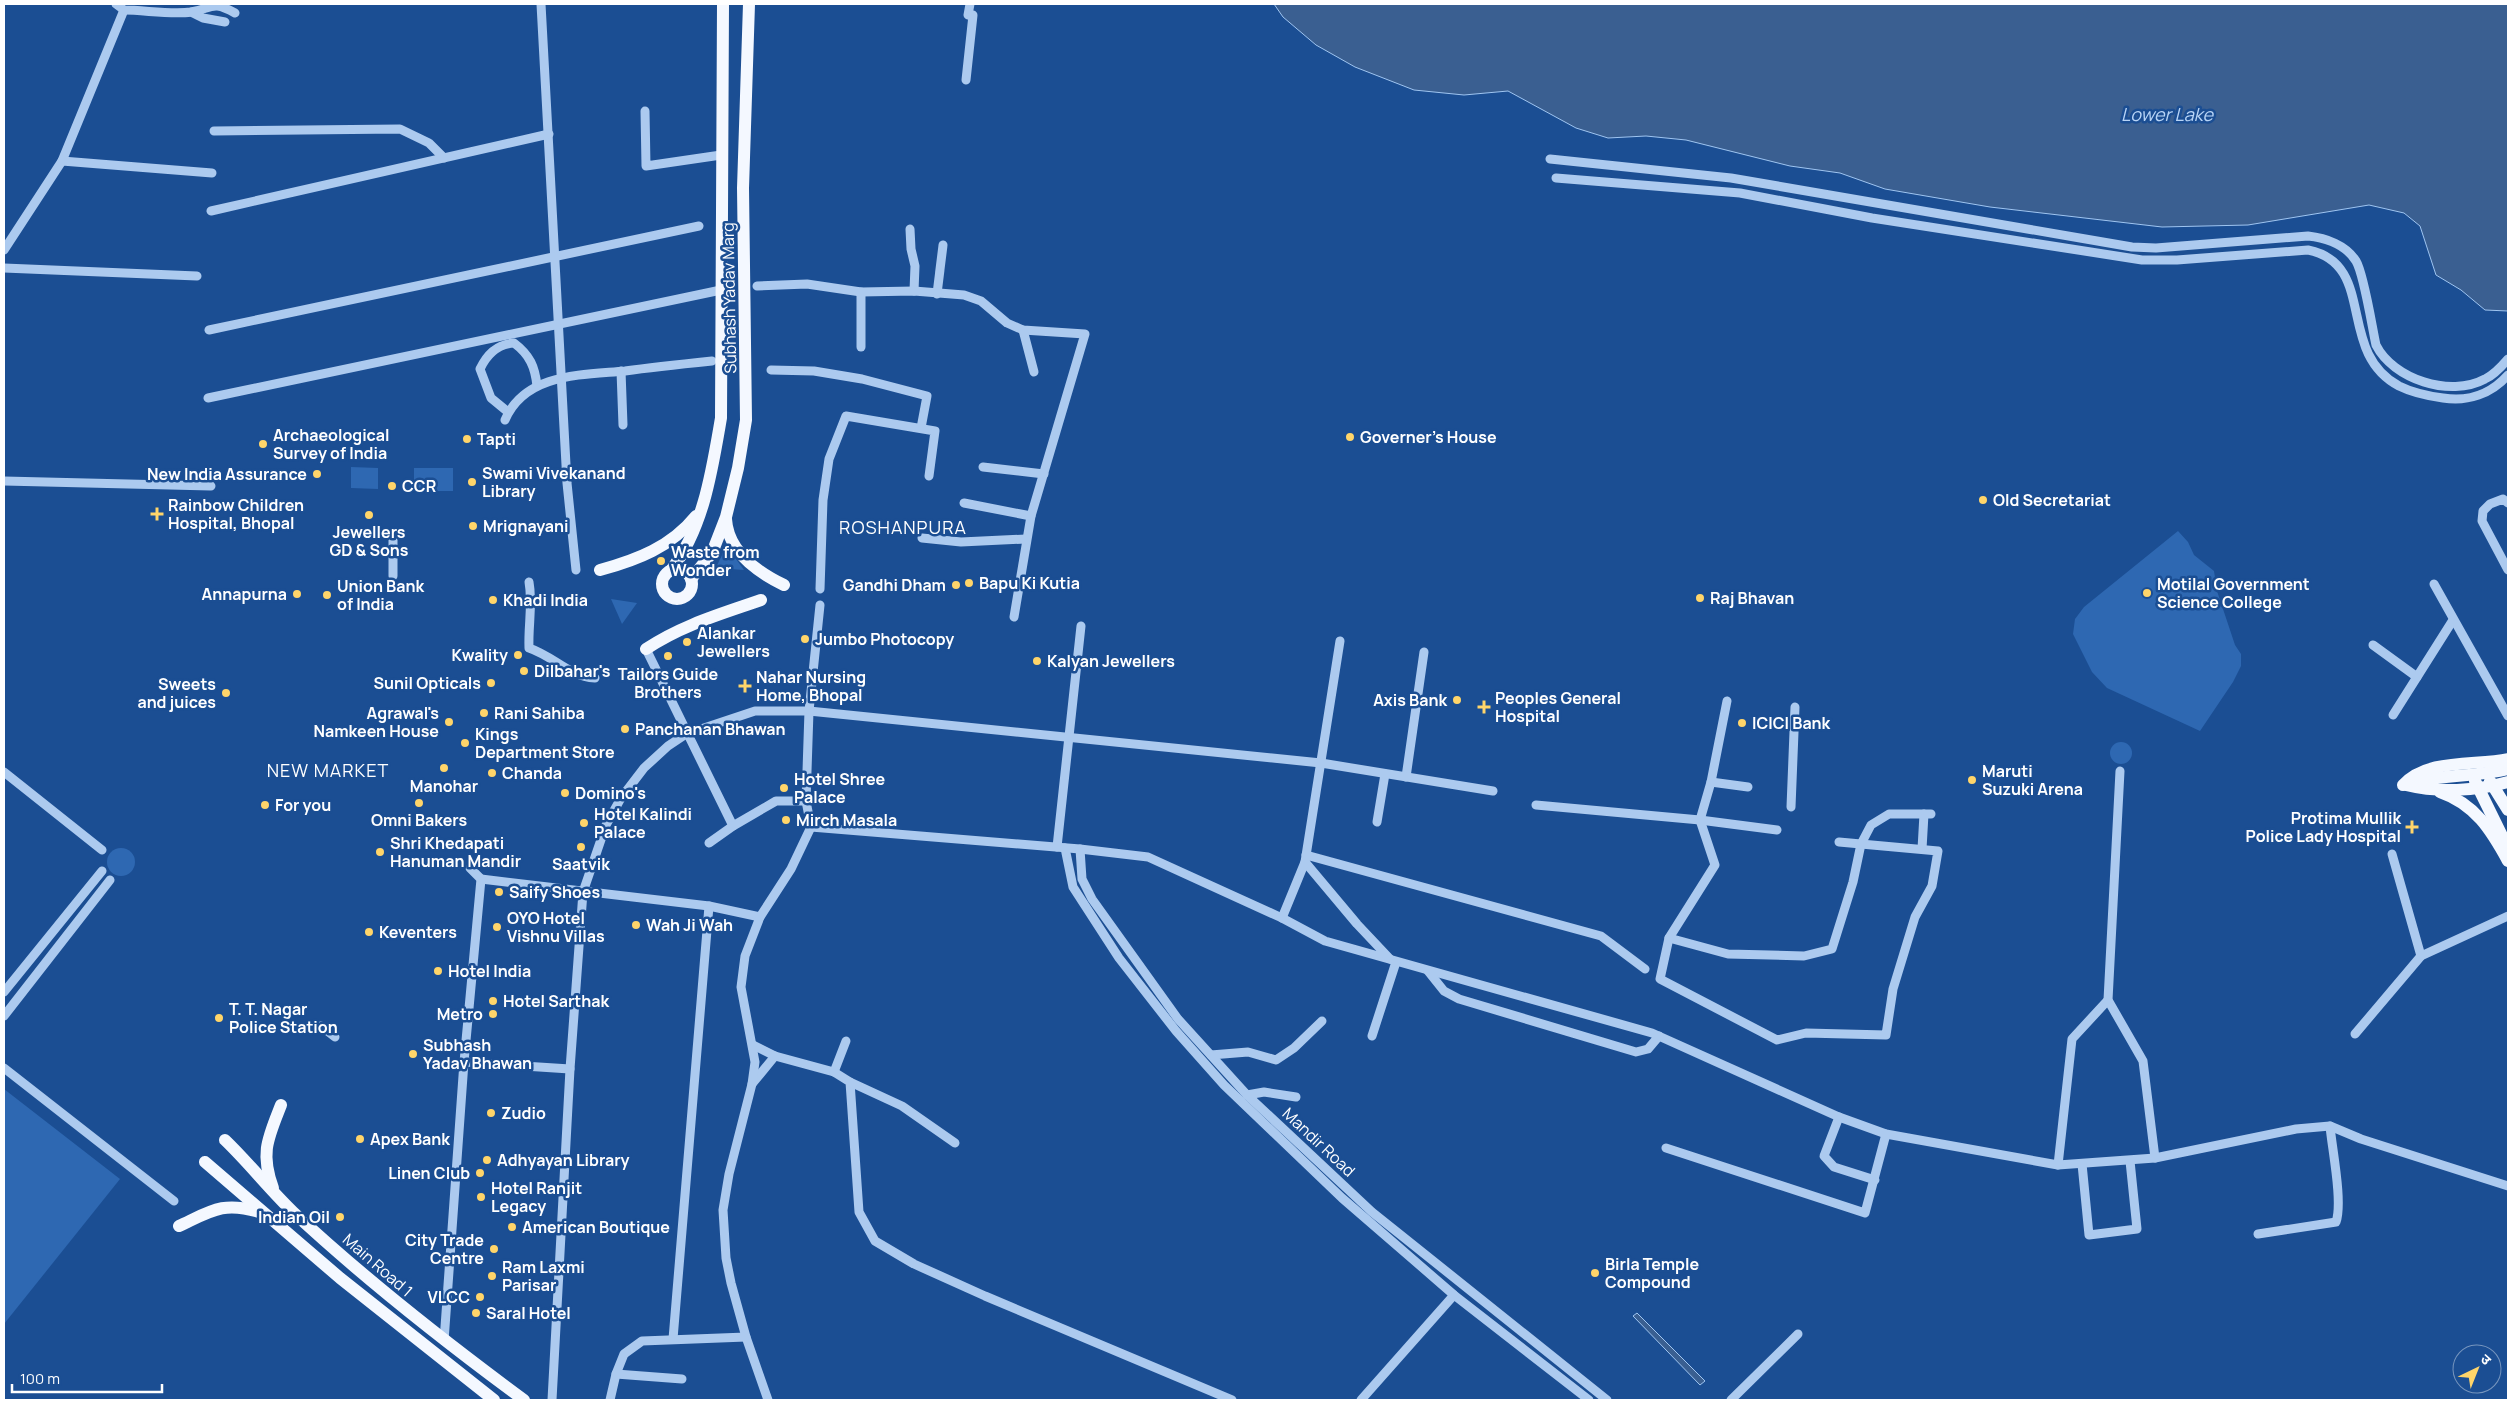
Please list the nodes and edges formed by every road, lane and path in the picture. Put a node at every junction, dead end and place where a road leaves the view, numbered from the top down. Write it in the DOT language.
graph roads {
  1 [pos="116,4"];
  2 [pos="541,4"];
  3 [pos="723,4"];
  4 [pos="749,4"];
  5 [pos="970,4"];
  6 [pos="124,10"];
  7 [pos="191,12"];
  8 [pos="235,13"];
  9 [pos="225,22"];
  10 [pos="966,80"];
  11 [pos="645,111"];
  12 [pos="214,131"];
  13 [pos="549,134"];
  14 [pos="721,155"];
  15 [pos="444,158"];
  16 [pos="1550,159"];
  17 [pos="62,161"];
  18 [pos="212,173"];
  19 [pos="1556,178"];
  20 [pos="211,211"];
  21 [pos="699,226"];
  22 [pos="910,229"];
  23 [pos="943,245"];
  24 [pos="4,250"];
  25 [pos="554,257"];
  26 [pos="4,268"];
  27 [pos="197,276"];
  28 [pos="757,286"];
  29 [pos="721,290"];
  30 [pos="914,291"];
  31 [pos="860,292"];
  32 [pos="938,294"];
  33 [pos="558,324"];
  34 [pos="209,330"];
  35 [pos="1023,330"];
  36 [pos="861,347"];
  37 [pos="2508,359"];
  38 [pos="712,361"];
  39 [pos="771,370"];
  40 [pos="621,371"];
  41 [pos="1034,372"];
  42 [pos="2508,375"];
  43 [pos="562,377"];
  44 [pos="537,386"];
  45 [pos="208,398"];
  46 [pos="623,425"];
  47 [pos="921,428"];
  48 [pos="983,467"];
  49 [pos="1044,474"];
  50 [pos="929,476"];
  51 [pos="4,481"];
  52 [pos="211,486"];
  53 [pos="964,503"];
  54 [pos="2508,503"];
  55 [pos="702,509"];
  56 [pos="726,516"];
  57 [pos="1032,516"];
  58 [pos="393,537"];
  59 [pos="922,538"];
  60 [pos="1026,539"];
  61 [pos="672,569"];
  62 [pos="576,570"];
  63 [pos="600,570"];
  64 [pos="2508,570"];
  65 [pos="392,576"];
  66 [pos="691,579"];
  67 [pos="529,582"];
  68 [pos="2434,584"];
  69 [pos="784,586"];
  70 [pos="820,589"];
  71 [pos="761,600"];
  72 [pos="820,604"];
  73 [pos="1014,617"];
  74 [pos="2453,620"];
  75 [pos="1081,626"];
  76 [pos="1340,641"];
  77 [pos="2373,645"];
  78 [pos="646,649"];
  79 [pos="1424,652"];
  80 [pos="2417,677"];
  81 [pos="595,678"];
  82 [pos="1727,701"];
  83 [pos="1795,707"];
  84 [pos="809,712"];
  85 [pos="2393,715"];
  86 [pos="2508,716"];
  87 [pos="686,734"];
  88 [pos="1070,736"];
  89 [pos="2508,759"];
  90 [pos="1321,763"];
  91 [pos="2508,768"];
  92 [pos="2120,771"];
  93 [pos="4,772"];
  94 [pos="1385,774"];
  95 [pos="2486,774"];
  96 [pos="1406,777"];
  97 [pos="2475,781"];
  98 [pos="1711,782"];
  99 [pos="2508,782"];
  100 [pos="2403,785"];
  101 [pos="2494,786"];
  102 [pos="1748,787"];
  103 [pos="1493,791"];
  104 [pos="2434,791"];
  105 [pos="806,801"];
  106 [pos="1536,805"];
  107 [pos="1791,806"];
  108 [pos="2508,810"];
  109 [pos="1700,820"];
  110 [pos="1377,822"];
  111 [pos="733,826"];
  112 [pos="812,827"];
  113 [pos="1776,830"];
  114 [pos="1839,842"];
  115 [pos="709,843"];
  116 [pos="1861,844"];
  117 [pos="1061,847"];
  118 [pos="2508,848"];
  119 [pos="1080,849"];
  120 [pos="1922,849"];
  121 [pos="102,850"];
  122 [pos="2392,854"];
  123 [pos="1305,858"];
  124 [pos="2508,861"];
  125 [pos="470,868"];
  126 [pos="102,871"];
  127 [pos="481,879"];
  128 [pos="110,880"];
  129 [pos="583,892"];
  130 [pos="709,906"];
  131 [pos="2508,916"];
  132 [pos="760,917"];
  133 [pos="1282,918"];
  134 [pos="1669,938"];
  135 [pos="2421,956"];
  136 [pos="1394,961"];
  137 [pos="1645,969"];
  138 [pos="1428,970"];
  139 [pos="4,992"];
  140 [pos="2108,1000"];
  141 [pos="4,1016"];
  142 [pos="1322,1021"];
  143 [pos="321,1026"];
  144 [pos="2354,1034"];
  145 [pos="1372,1036"];
  146 [pos="1659,1036"];
  147 [pos="335,1037"];
  148 [pos="846,1041"];
  149 [pos="753,1045"];
  150 [pos="1211,1055"];
  151 [pos="775,1056"];
  152 [pos="464,1062"];
  153 [pos="4,1068"];
  154 [pos="570,1069"];
  155 [pos="834,1072"];
  156 [pos="850,1082"];
  157 [pos="752,1084"];
  158 [pos="1247,1094"];
  159 [pos="1296,1097"];
  160 [pos="281,1105"];
  161 [pos="1839,1117"];
  162 [pos="2330,1126"];
  163 [pos="1886,1134"];
  164 [pos="225,1140"];
  165 [pos="955,1143"];
  166 [pos="1666,1148"];
  167 [pos="2155,1158"];
  168 [pos="2130,1161"];
  169 [pos="205,1162"];
  170 [pos="2082,1164"];
  171 [pos="2058,1165"];
  172 [pos="1875,1180"];
  173 [pos="2508,1186"];
  174 [pos="276,1194"];
  175 [pos="174,1201"];
  176 [pos="264,1214"];
  177 [pos="179,1226"];
  178 [pos="2258,1234"];
  179 [pos="1454,1294"];
  180 [pos="1798,1334"];
  181 [pos="746,1338"];
  182 [pos="673,1339"];
  183 [pos="444,1341"];
  184 [pos="616,1374"];
  185 [pos="682,1380"];
  186 [pos="494,1400"];
  187 [pos="524,1400"];
  188 [pos="552,1400"];
  189 [pos="610,1400"];
  190 [pos="768,1400"];
  191 [pos="1232,1400"];
  192 [pos="1361,1400"];
  193 [pos="1589,1400"];
  194 [pos="1606,1400"];
  195 [pos="1731,1400"];
  1 -- 6 [label="street"];
  2 -- 13 [label="street"];
  3 -- 14 [label="main road, Subhash Yadav Marg"];
  4 -- 56 [label="main road, Subhash Yadav Marg"];
  5 -- 10 [label="street"];
  6 -- 7 [label="street"];
  6 -- 17 [label="street"];
  7 -- 8 [label="street"];
  7 -- 9 [label="street"];
  11 -- 14 [label="street"];
  12 -- 15 [label="street"];
  13 -- 15 [label="street"];
  13 -- 25 [label="street"];
  14 -- 29 [label="main road, Subhash Yadav Marg"];
  15 -- 20 [label="street"];
  16 -- 37 [label="street"];
  17 -- 18 [label="street"];
  17 -- 24 [label="street"];
  19 -- 42 [label="street"];
  21 -- 25 [label="street"];
  22 -- 30 [label="street"];
  23 -- 32 [label="street"];
  25 -- 33 [label="street"];
  25 -- 34 [label="street"];
  26 -- 27 [label="street"];
  28 -- 31 [label="street"];
  29 -- 33 [label="street"];
  29 -- 55 [label="main road, Subhash Yadav Marg"];
  30 -- 31 [label="street"];
  30 -- 32 [label="street"];
  31 -- 36 [label="street"];
  32 -- 35 [label="street"];
  33 -- 43 [label="street"];
  33 -- 45 [label="street"];
  35 -- 41 [label="street"];
  35 -- 49 [label="street"];
  38 -- 40 [label="street"];
  39 -- 47 [label="street"];
  40 -- 43 [label="street"];
  40 -- 46 [label="street"];
  43 -- 44 [label="street"];
  43 -- 62 [label="street"];
  44 -- 44 [label="street"];
  47 -- 50 [label="street"];
  47 -- 70 [label="street"];
  48 -- 49 [label="street"];
  49 -- 57 [label="street"];
  51 -- 52 [label="street"];
  53 -- 57 [label="street"];
  54 -- 64 [label="street"];
  55 -- 61 [label="main road, Subhash Yadav Marg"];
  55 -- 63 [label="main road"];
  56 -- 66 [label="main road, Subhash Yadav Marg"];
  56 -- 69 [label="main road"];
  57 -- 60 [label="street"];
  58 -- 65 [label="street"];
  59 -- 60 [label="street"];
  60 -- 73 [label="street"];
  61 -- 66 [label="main road"];
  61 -- 66 [label="main road"];
  67 -- 81 [label="street"];
  68 -- 74 [label="street"];
  71 -- 78 [label="main road"];
  72 -- 84 [label="street"];
  74 -- 80 [label="street"];
  74 -- 86 [label="street"];
  75 -- 88 [label="street, Mandir Road"];
  76 -- 90 [label="street"];
  77 -- 80 [label="street"];
  78 -- 87 [label="street"];
  79 -- 96 [label="street"];
  80 -- 85 [label="street"];
  82 -- 98 [label="street"];
  83 -- 107 [label="street"];
  84 -- 87 [label="street"];
  84 -- 88 [label="street"];
  84 -- 105 [label="street"];
  87 -- 111 [label="street"];
  87 -- 129 [label="street"];
  88 -- 90 [label="street"];
  88 -- 117 [label="street, Mandir Road"];
  89 -- 100 [label="main road"];
  90 -- 94 [label="street"];
  90 -- 123 [label="street"];
  91 -- 95 [label="main road"];
  92 -- 140 [label="street"];
  93 -- 121 [label="street"];
  94 -- 96 [label="street"];
  94 -- 110 [label="street"];
  95 -- 97 [label="main road"];
  95 -- 101 [label="main road"];
  96 -- 103 [label="street"];
  97 -- 100 [label="main road"];
  97 -- 101 [label="main road"];
  97 -- 104 [label="main road"];
  97 -- 118 [label="main road"];
  98 -- 102 [label="street"];
  98 -- 109 [label="street"];
  99 -- 101 [label="main road"];
  100 -- 104 [label="main road"];
  101 -- 108 [label="main road"];
  104 -- 124 [label="main road"];
  105 -- 111 [label="street"];
  105 -- 112 [label="street"];
  106 -- 109 [label="street"];
  109 -- 113 [label="street"];
  109 -- 134 [label="street"];
  111 -- 115 [label="street"];
  112 -- 117 [label="street"];
  112 -- 132 [label="street"];
  114 -- 116 [label="street"];
  116 -- 120 [label="street"];
  116 -- 120 [label="street"];
  116 -- 134 [label="street"];
  117 -- 119 [label="street"];
  117 -- 179 [label="street, Mandir Road"];
  119 -- 133 [label="street"];
  119 -- 150 [label="street, Mandir Road"];
  120 -- 134 [label="street"];
  122 -- 135 [label="street"];
  123 -- 133 [label="street"];
  123 -- 136 [label="street"];
  123 -- 137 [label="street"];
  125 -- 127 [label="street"];
  126 -- 139 [label="street"];
  127 -- 129 [label="street"];
  127 -- 152 [label="street"];
  128 -- 141 [label="street"];
  129 -- 130 [label="street"];
  129 -- 154 [label="street"];
  130 -- 132 [label="street"];
  130 -- 182 [label="street"];
  131 -- 135 [label="street"];
  132 -- 149 [label="street"];
  133 -- 136 [label="street"];
  135 -- 144 [label="street"];
  136 -- 138 [label="street"];
  136 -- 145 [label="street"];
  138 -- 146 [label="street"];
  138 -- 146 [label="street"];
  140 -- 167 [label="street"];
  140 -- 171 [label="street"];
  142 -- 150 [label="street"];
  143 -- 147 [label="street"];
  146 -- 161 [label="street"];
  148 -- 155 [label="street"];
  149 -- 151 [label="street"];
  149 -- 157 [label="street"];
  150 -- 158 [label="street, Mandir Road"];
  151 -- 155 [label="street"];
  151 -- 157 [label="street"];
  152 -- 154 [label="street"];
  152 -- 183 [label="street"];
  153 -- 175 [label="street"];
  154 -- 188 [label="street"];
  155 -- 156 [label="street"];
  156 -- 165 [label="street"];
  156 -- 191 [label="street"];
  157 -- 181 [label="street"];
  158 -- 159 [label="street"];
  158 -- 194 [label="street, Mandir Road"];
  160 -- 174 [label="main road"];
  161 -- 163 [label="street"];
  161 -- 172 [label="street"];
  162 -- 167 [label="street"];
  162 -- 173 [label="street"];
  162 -- 178 [label="street"];
  163 -- 171 [label="street"];
  163 -- 172 [label="street"];
  164 -- 174 [label="main road, Main Road 1"];
  166 -- 172 [label="street"];
  167 -- 168 [label="street"];
  168 -- 170 [label="street"];
  168 -- 170 [label="street"];
  169 -- 176 [label="main road, Main Road 1"];
  170 -- 171 [label="street"];
  174 -- 183 [label="main road, Main Road 1"];
  176 -- 177 [label="main road"];
  176 -- 186 [label="main road, Main Road 1"];
  179 -- 192 [label="street"];
  179 -- 193 [label="street, Mandir Road"];
  180 -- 195 [label="street"];
  181 -- 182 [label="street"];
  181 -- 190 [label="street"];
  182 -- 184 [label="street"];
  183 -- 187 [label="main road, Main Road 1"];
  184 -- 185 [label="street"];
  184 -- 189 [label="street"];
}
